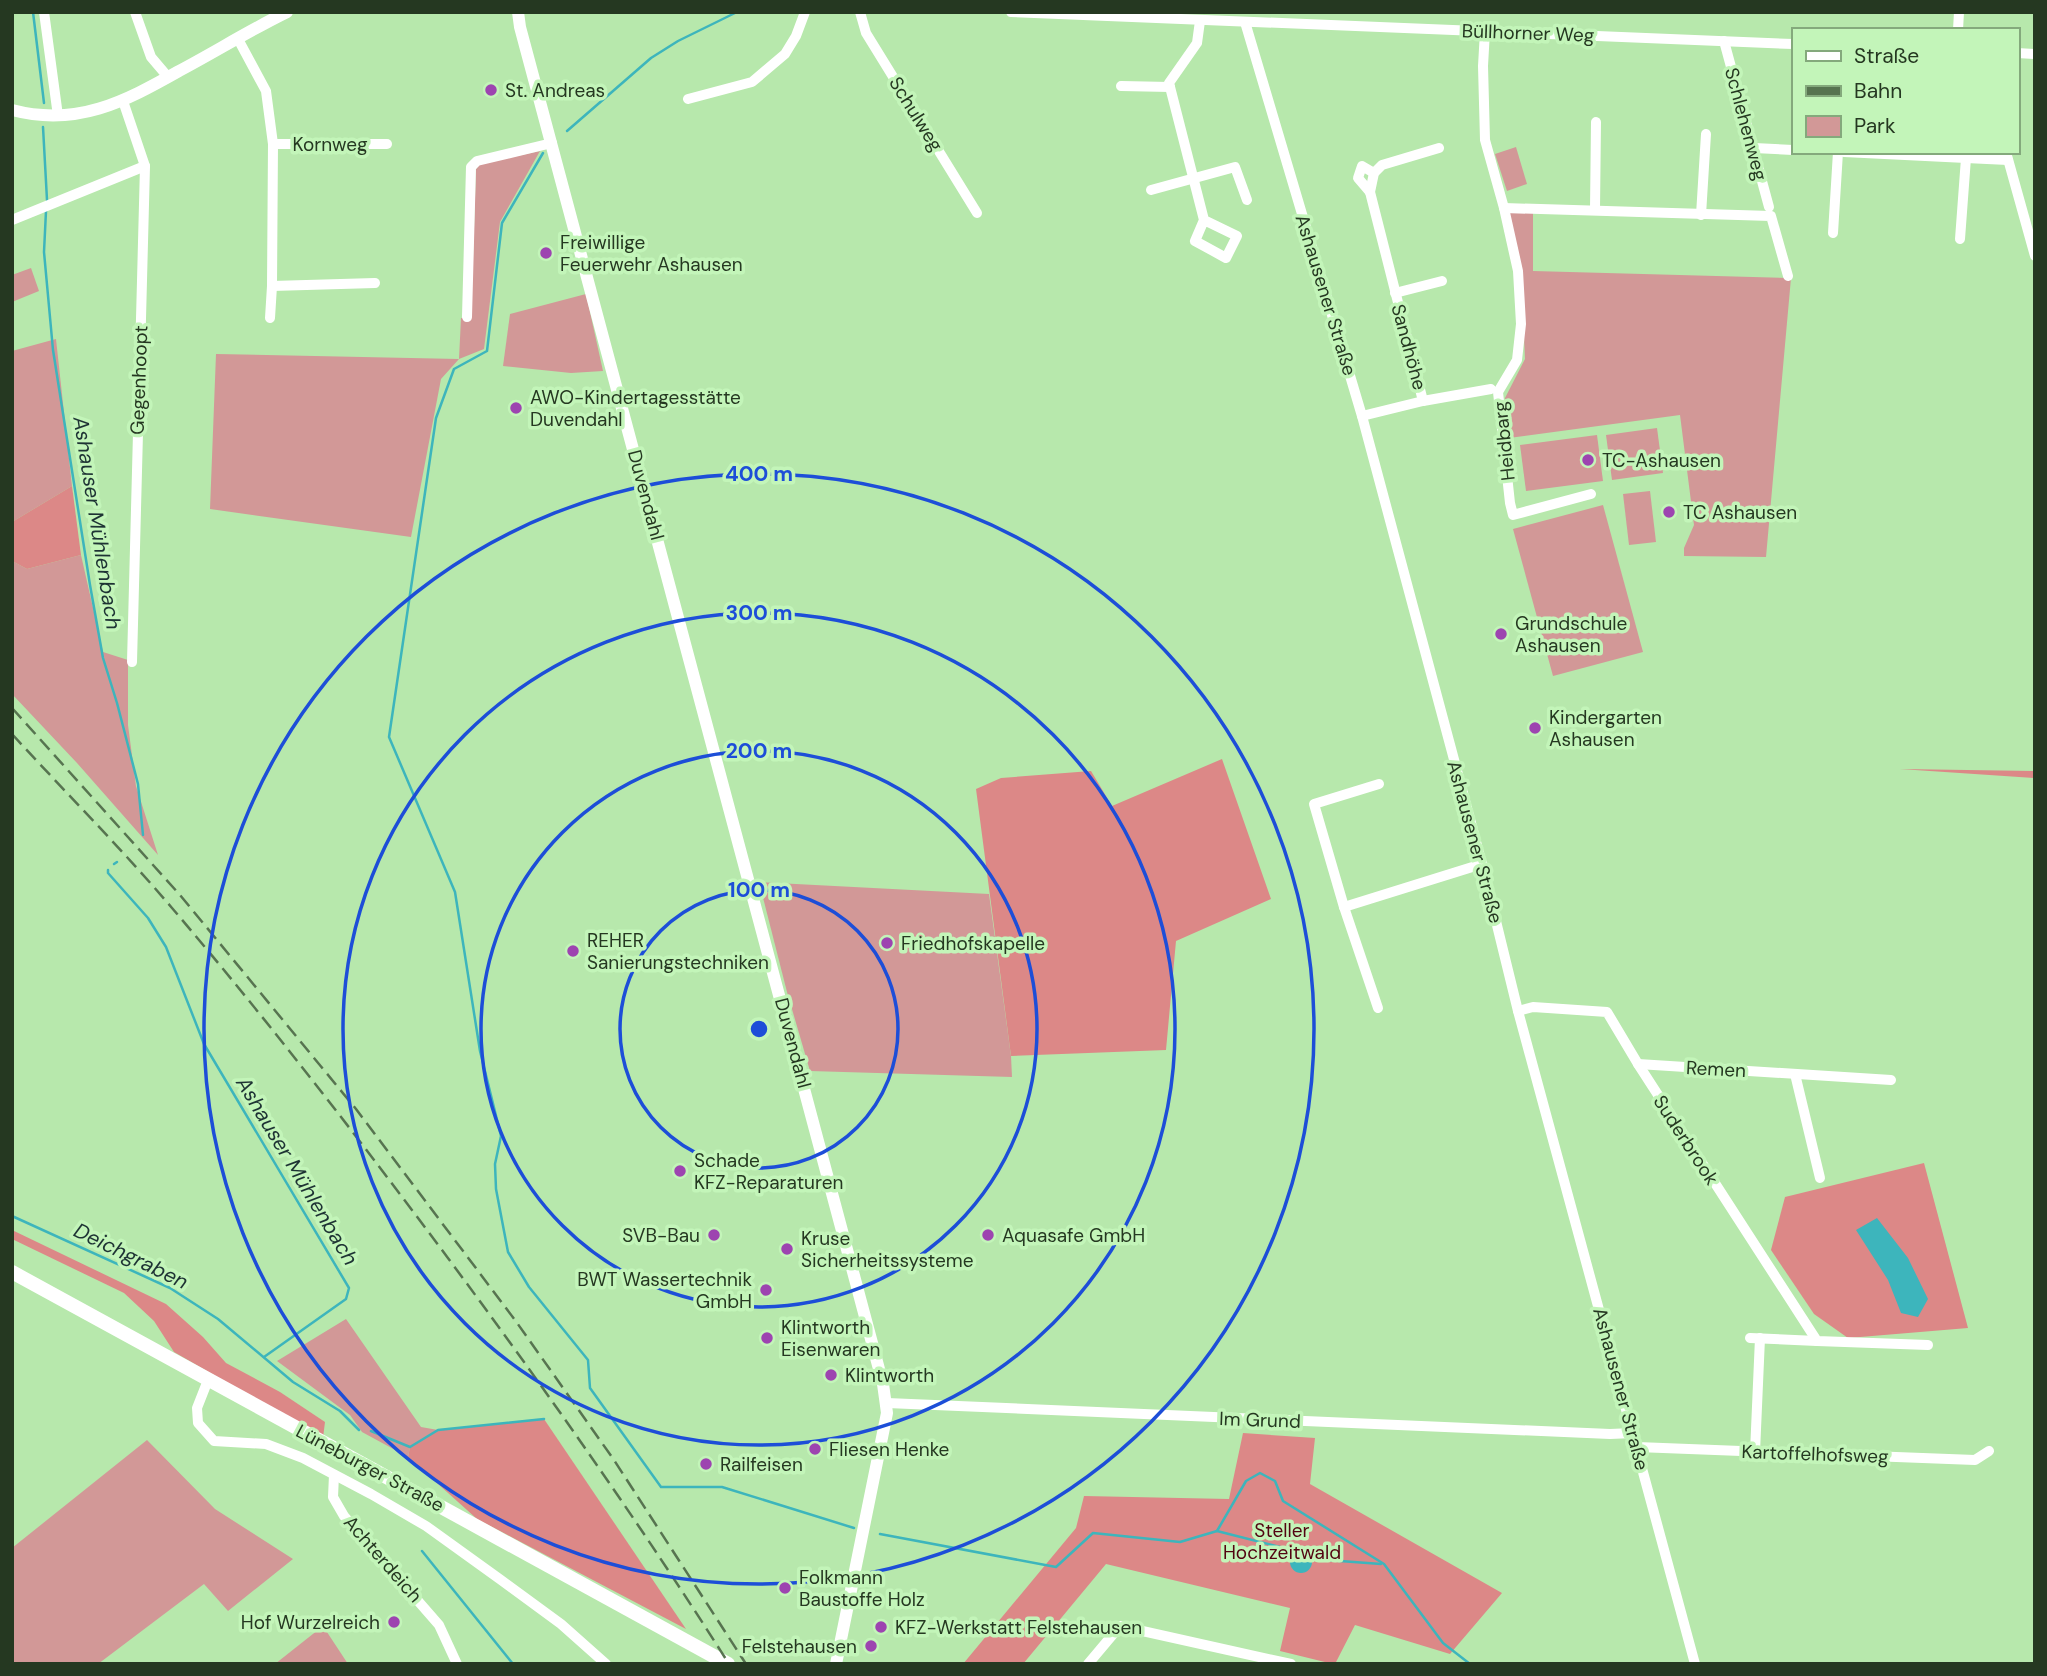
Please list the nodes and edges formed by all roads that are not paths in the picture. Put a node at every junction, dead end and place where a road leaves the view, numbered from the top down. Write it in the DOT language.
graph roads {
  1 [pos="44,12"];
  2 [pos="135,12"];
  3 [pos="287,12"];
  4 [pos="518,12"];
  5 [pos="805,12"];
  6 [pos="860,12"];
  7 [pos="1011,12"];
  8 [pos="1282,18"];
  9 [pos="1200,21"];
  10 [pos="1245,22"];
  11 [pos="1486,31"];
  12 [pos="238,39"];
  13 [pos="1724,41"];
  14 [pos="1792,44"];
  15 [pos="168,78"];
  16 [pos="1121,86"];
  17 [pos="1170,87"];
  18 [pos="688,99"];
  19 [pos="123,101"];
  20 [pos="12,110"];
  21 [pos="58,116"];
  22 [pos="1596,122"];
  23 [pos="1706,134"];
  24 [pos="552,143"];
  25 [pos="272,144"];
  26 [pos="387,144"];
  27 [pos="1439,148"];
  28 [pos="1754,148"];
  29 [pos="1792,150"];
  30 [pos="1838,154"];
  31 [pos="1885,154"];
  32 [pos="2007,156"];
  33 [pos="1966,158"];
  34 [pos="145,166"];
  35 [pos="1194,179"];
  36 [pos="1151,190"];
  37 [pos="1247,200"];
  38 [pos="1769,207"];
  39 [pos="1504,208"];
  40 [pos="1595,209"];
  41 [pos="977,213"];
  42 [pos="1701,215"];
  43 [pos="12,220"];
  44 [pos="1204,220"];
  45 [pos="1833,233"];
  46 [pos="1960,239"];
  47 [pos="2035,256"];
  48 [pos="1788,276"];
  49 [pos="1442,281"];
  50 [pos="375,283"];
  51 [pos="272,286"];
  52 [pos="1395,293"];
  53 [pos="467,317"];
  54 [pos="270,318"];
  55 [pos="1491,389"];
  56 [pos="1423,401"];
  57 [pos="1362,416"];
  58 [pos="1591,494"];
  59 [pos="132,662"];
  60 [pos="1379,784"];
  61 [pos="1482,864"];
  62 [pos="1344,907"];
  63 [pos="1378,1008"];
  64 [pos="1518,1011"];
  65 [pos="1637,1064"];
  66 [pos="1795,1074"];
  67 [pos="1891,1080"];
  68 [pos="1820,1178"];
  69 [pos="12,1272"];
  70 [pos="1817,1341"];
  71 [pos="1928,1345"];
  72 [pos="208,1381"];
  73 [pos="887,1403"];
  74 [pos="1633,1433"];
  75 [pos="1637,1447"];
  76 [pos="1989,1451"];
  77 [pos="1755,1452"];
  78 [pos="334,1475"];
  79 [pos="457,1664"];
  80 [pos="606,1664"];
  81 [pos="728,1664"];
  82 [pos="836,1664"];
  83 [pos="1088,1664"];
  84 [pos="1291,1664"];
  85 [pos="1695,1664"];
  1 -- 21 [label="street"];
  2 -- 15 [label="street"];
  3 -- 12 [label="street"];
  4 -- 24 [label="street, Duvendahl"];
  5 -- 18 [label="street"];
  6 -- 41 [label="street, Schulweg"];
  7 -- 9 [label="street, Büllhorner Weg"];
  8 -- 10 [label="street, Büllhorner Weg"];
  8 -- 11 [label="street, Büllhorner Weg"];
  9 -- 10 [label="street, Büllhorner Weg"];
  9 -- 17 [label="street"];
  10 -- 57 [label="street, Ashausener Straße"];
  11 -- 13 [label="street, Büllhorner Weg"];
  11 -- 39 [label="street, Heidbarg"];
  12 -- 15 [label="street"];
  12 -- 25 [label="street"];
  13 -- 14 [label="street, Büllhorner Weg"];
  13 -- 28 [label="street, Schlehenweg"];
  15 -- 19 [label="street"];
  16 -- 17 [label="street"];
  17 -- 35 [label="street"];
  19 -- 21 [label="street"];
  19 -- 34 [label="street, Gegenhoopt"];
  20 -- 21 [label="street"];
  22 -- 40 [label="street"];
  23 -- 42 [label="street"];
  24 -- 53 [label="street"];
  24 -- 73 [label="street, Duvendahl"];
  25 -- 26 [label="street, Kornweg"];
  25 -- 51 [label="street"];
  27 -- 52 [label="street, Sandhöhe"];
  28 -- 29 [label="street"];
  28 -- 38 [label="street, Schlehenweg"];
  30 -- 45 [label="street"];
  31 -- 33 [label="street"];
  32 -- 33 [label="street"];
  32 -- 47 [label="street"];
  33 -- 46 [label="street"];
  34 -- 43 [label="street"];
  34 -- 59 [label="street, Gegenhoopt"];
  35 -- 36 [label="street"];
  35 -- 37 [label="street"];
  35 -- 44 [label="street"];
  39 -- 40 [label="street"];
  39 -- 58 [label="street, Heidbarg"];
  40 -- 42 [label="street"];
  42 -- 48 [label="street"];
  49 -- 52 [label="street, Sandhöhe"];
  50 -- 51 [label="street"];
  51 -- 54 [label="street"];
  52 -- 56 [label="street, Sandhöhe"];
  55 -- 56 [label="street, Sandhöhe"];
  56 -- 57 [label="street, Sandhöhe"];
  57 -- 61 [label="street, Ashausener Straße"];
  60 -- 62 [label="street"];
  61 -- 62 [label="street"];
  61 -- 64 [label="street, Ashausener Straße"];
  62 -- 63 [label="street"];
  64 -- 65 [label="street, Suderbrook"];
  64 -- 74 [label="street, Ashausener Straße"];
  65 -- 66 [label="street, Remen"];
  65 -- 70 [label="street, Suderbrook"];
  66 -- 67 [label="street, Remen"];
  66 -- 68 [label="street"];
  69 -- 72 [label="main road, Lüneburger Straße"];
  70 -- 71 [label="street"];
  70 -- 77 [label="street"];
  72 -- 78 [label="street"];
  72 -- 81 [label="main road, Lüneburger Straße"];
  73 -- 74 [label="street, Im Grund"];
  73 -- 82 [label="street, Duvendahl"];
  74 -- 75 [label="street, Ashausener Straße"];
  75 -- 77 [label="street, Kartoffelhofsweg"];
  75 -- 85 [label="street, Ashausener Straße"];
  76 -- 77 [label="street, Kartoffelhofsweg"];
  78 -- 79 [label="street, Achterdeich"];
  78 -- 80 [label="street"];
  83 -- 84 [label="street"];
}
